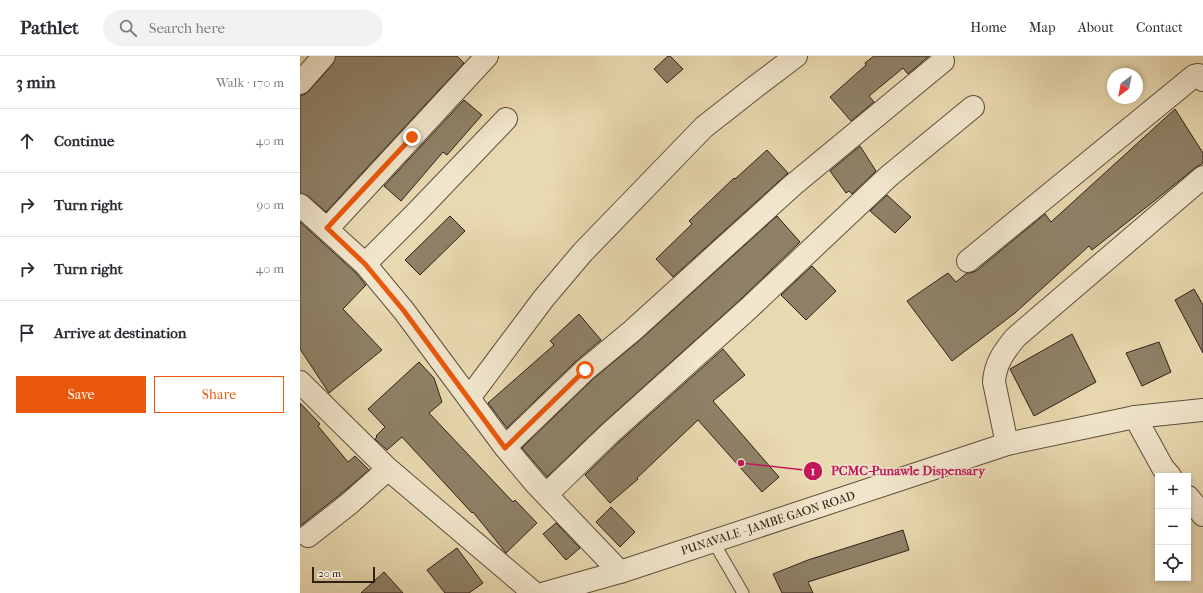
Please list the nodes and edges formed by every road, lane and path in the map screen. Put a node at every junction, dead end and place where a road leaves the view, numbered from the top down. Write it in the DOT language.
graph roads {
  1 [pos="324,56"];
  2 [pos="796,56"];
  3 [pos="481,58"];
  4 [pos="943,61"];
  5 [pos="1203,80"];
  6 [pos="300,83"];
  7 [pos="973,107"];
  8 [pos="506,120"];
  9 [pos="1203,177"];
  10 [pos="300,206"];
  11 [pos="327,228"];
  12 [pos="968,261"];
  13 [pos="365,264"];
  14 [pos="300,382"];
  15 [pos="469,398"];
  16 [pos="1203,410"];
  17 [pos="1135,417"];
  18 [pos="1007,444"];
  19 [pos="505,448"];
  20 [pos="388,469"];
  21 [pos="1167,473"];
  22 [pos="547,494"];
  23 [pos="1191,501"];
  24 [pos="1203,515"];
  25 [pos="308,536"];
  26 [pos="713,541"];
  27 [pos="620,572"];
  28 [pos="534,593"];
  29 [pos="545,593"];
  30 [pos="743,593"];
  1 -- 6 [label="street"];
  2 -- 15 [label="street"];
  3 -- 11 [label="street"];
  4 -- 19 [label="street"];
  5 -- 12 [label="street"];
  7 -- 22 [label="street"];
  8 -- 13 [label="street"];
  9 -- 18 [label="street"];
  10 -- 11 [label="street"];
  11 -- 13 [label="street"];
  13 -- 15 [label="street"];
  14 -- 20 [label="street"];
  15 -- 19 [label="street"];
  16 -- 17 [label="street, PUNAVALE - JAMBE GAON ROAD"];
  17 -- 18 [label="street, PUNAVALE - JAMBE GAON ROAD"];
  17 -- 21 [label="street"];
  18 -- 26 [label="street, PUNAVALE - JAMBE GAON ROAD"];
  19 -- 22 [label="street"];
  20 -- 25 [label="street"];
  20 -- 28 [label="street"];
  22 -- 27 [label="street"];
  23 -- 24 [label="street"];
  26 -- 27 [label="street, PUNAVALE - JAMBE GAON ROAD"];
  26 -- 30 [label="lane"];
  27 -- 29 [label="street, PUNAVALE - JAMBE GAON ROAD"];
}
